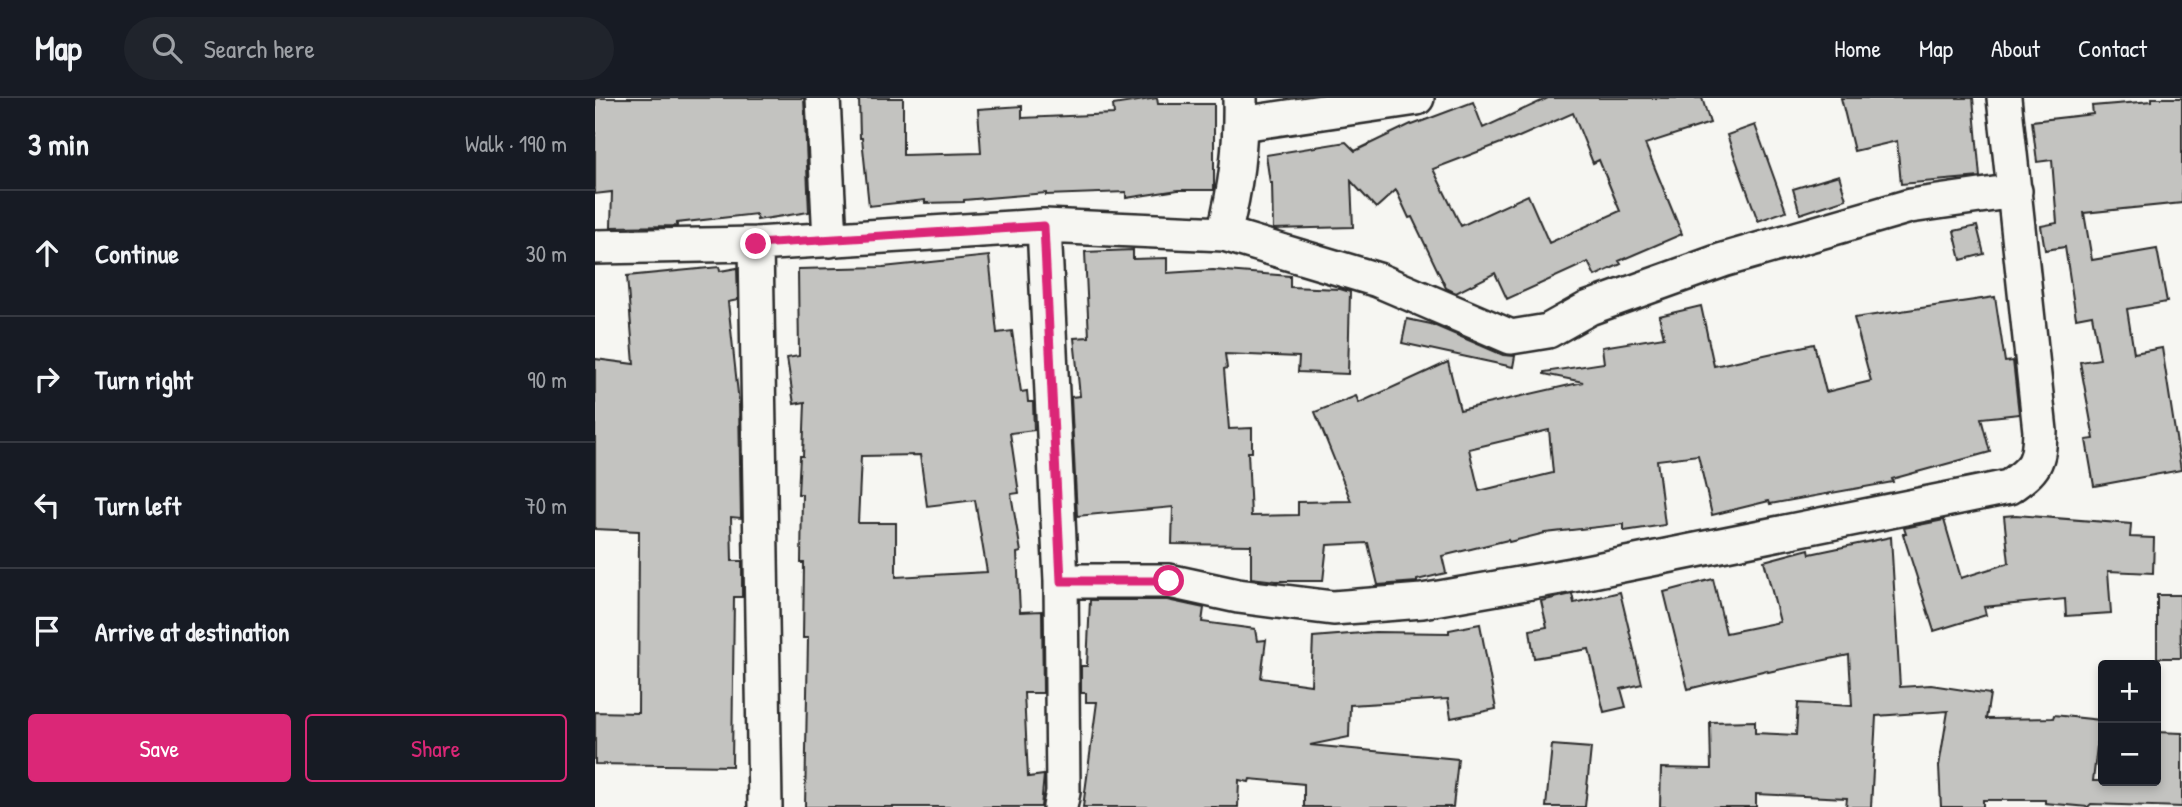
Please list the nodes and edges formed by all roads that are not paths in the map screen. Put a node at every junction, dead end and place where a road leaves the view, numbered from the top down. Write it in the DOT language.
graph roads {
  1 [pos="824,98"];
  2 [pos="1417,98"];
  3 [pos="2004,98"];
  4 [pos="1240,112"];
  5 [pos="2015,191"];
  6 [pos="1044,226"];
  7 [pos="1224,234"];
  8 [pos="830,240"];
  9 [pos="756,244"];
  10 [pos="595,247"];
  11 [pos="1061,581"];
  12 [pos="765,807"];
  13 [pos="1061,807"];
  1 -- 8 [label="street"];
  2 -- 4 [label="street"];
  3 -- 5 [label="street"];
  4 -- 7 [label="street"];
  5 -- 7 [label="street"];
  5 -- 11 [label="street"];
  6 -- 7 [label="street"];
  6 -- 8 [label="street"];
  6 -- 11 [label="street"];
  8 -- 9 [label="street"];
  9 -- 10 [label="street"];
  9 -- 12 [label="street"];
  11 -- 13 [label="street"];
}
